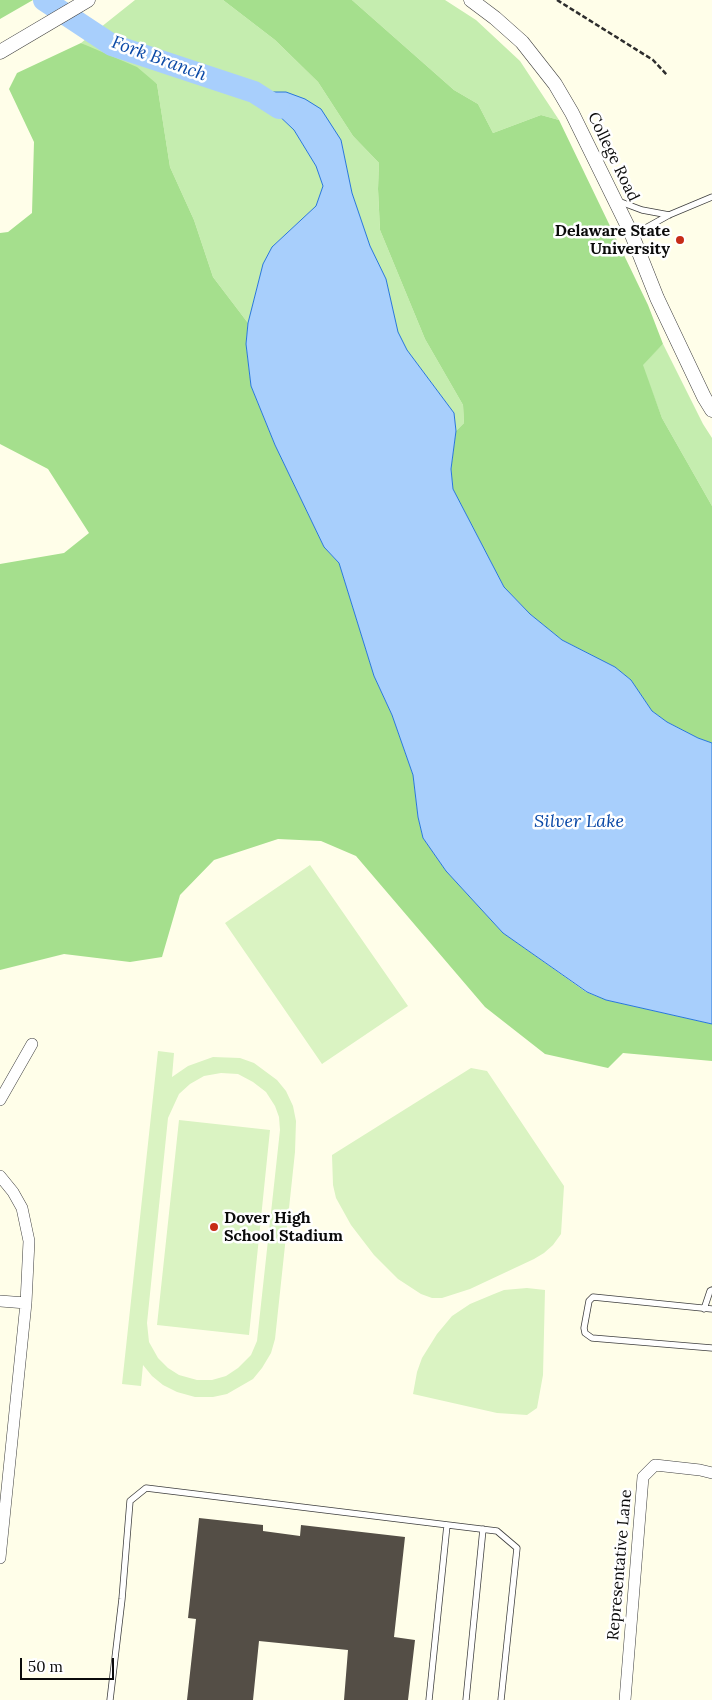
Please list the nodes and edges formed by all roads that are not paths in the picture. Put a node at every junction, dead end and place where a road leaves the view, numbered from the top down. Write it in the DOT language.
graph roads {
  1 [pos="88,0"];
  2 [pos="471,0"];
  3 [pos="0,52"];
  4 [pos="712,197"];
  5 [pos="612,198"];
  6 [pos="669,215"];
  7 [pos="632,235"];
  8 [pos="712,410"];
  9 [pos="32,1044"];
  10 [pos="0,1100"];
  11 [pos="0,1176"];
  12 [pos="712,1290"];
  13 [pos="0,1301"];
  14 [pos="26,1303"];
  15 [pos="704,1309"];
  16 [pos="712,1309"];
  17 [pos="712,1348"];
  18 [pos="712,1473"];
  19 [pos="447,1525"];
  20 [pos="483,1529"];
  21 [pos="0,1558"];
  22 [pos="110,1700"];
  23 [pos="429,1700"];
  24 [pos="466,1700"];
  25 [pos="501,1700"];
  26 [pos="625,1700"];
  1 -- 3 [label="street"];
  2 -- 5 [label="street, College Road"];
  4 -- 6 [label="lane"];
  5 -- 6 [label="lane"];
  5 -- 7 [label="street, College Road"];
  6 -- 7 [label="lane"];
  7 -- 8 [label="street, College Road"];
  9 -- 10 [label="street"];
  11 -- 14 [label="street"];
  12 -- 15 [label="lane"];
  13 -- 14 [label="street"];
  14 -- 21 [label="street"];
  15 -- 16 [label="lane"];
  15 -- 17 [label="lane"];
  18 -- 26 [label="street, Representative Lane"];
  19 -- 20 [label="lane"];
  19 -- 22 [label="lane"];
  19 -- 23 [label="lane"];
  20 -- 24 [label="lane"];
  20 -- 25 [label="lane"];
}
